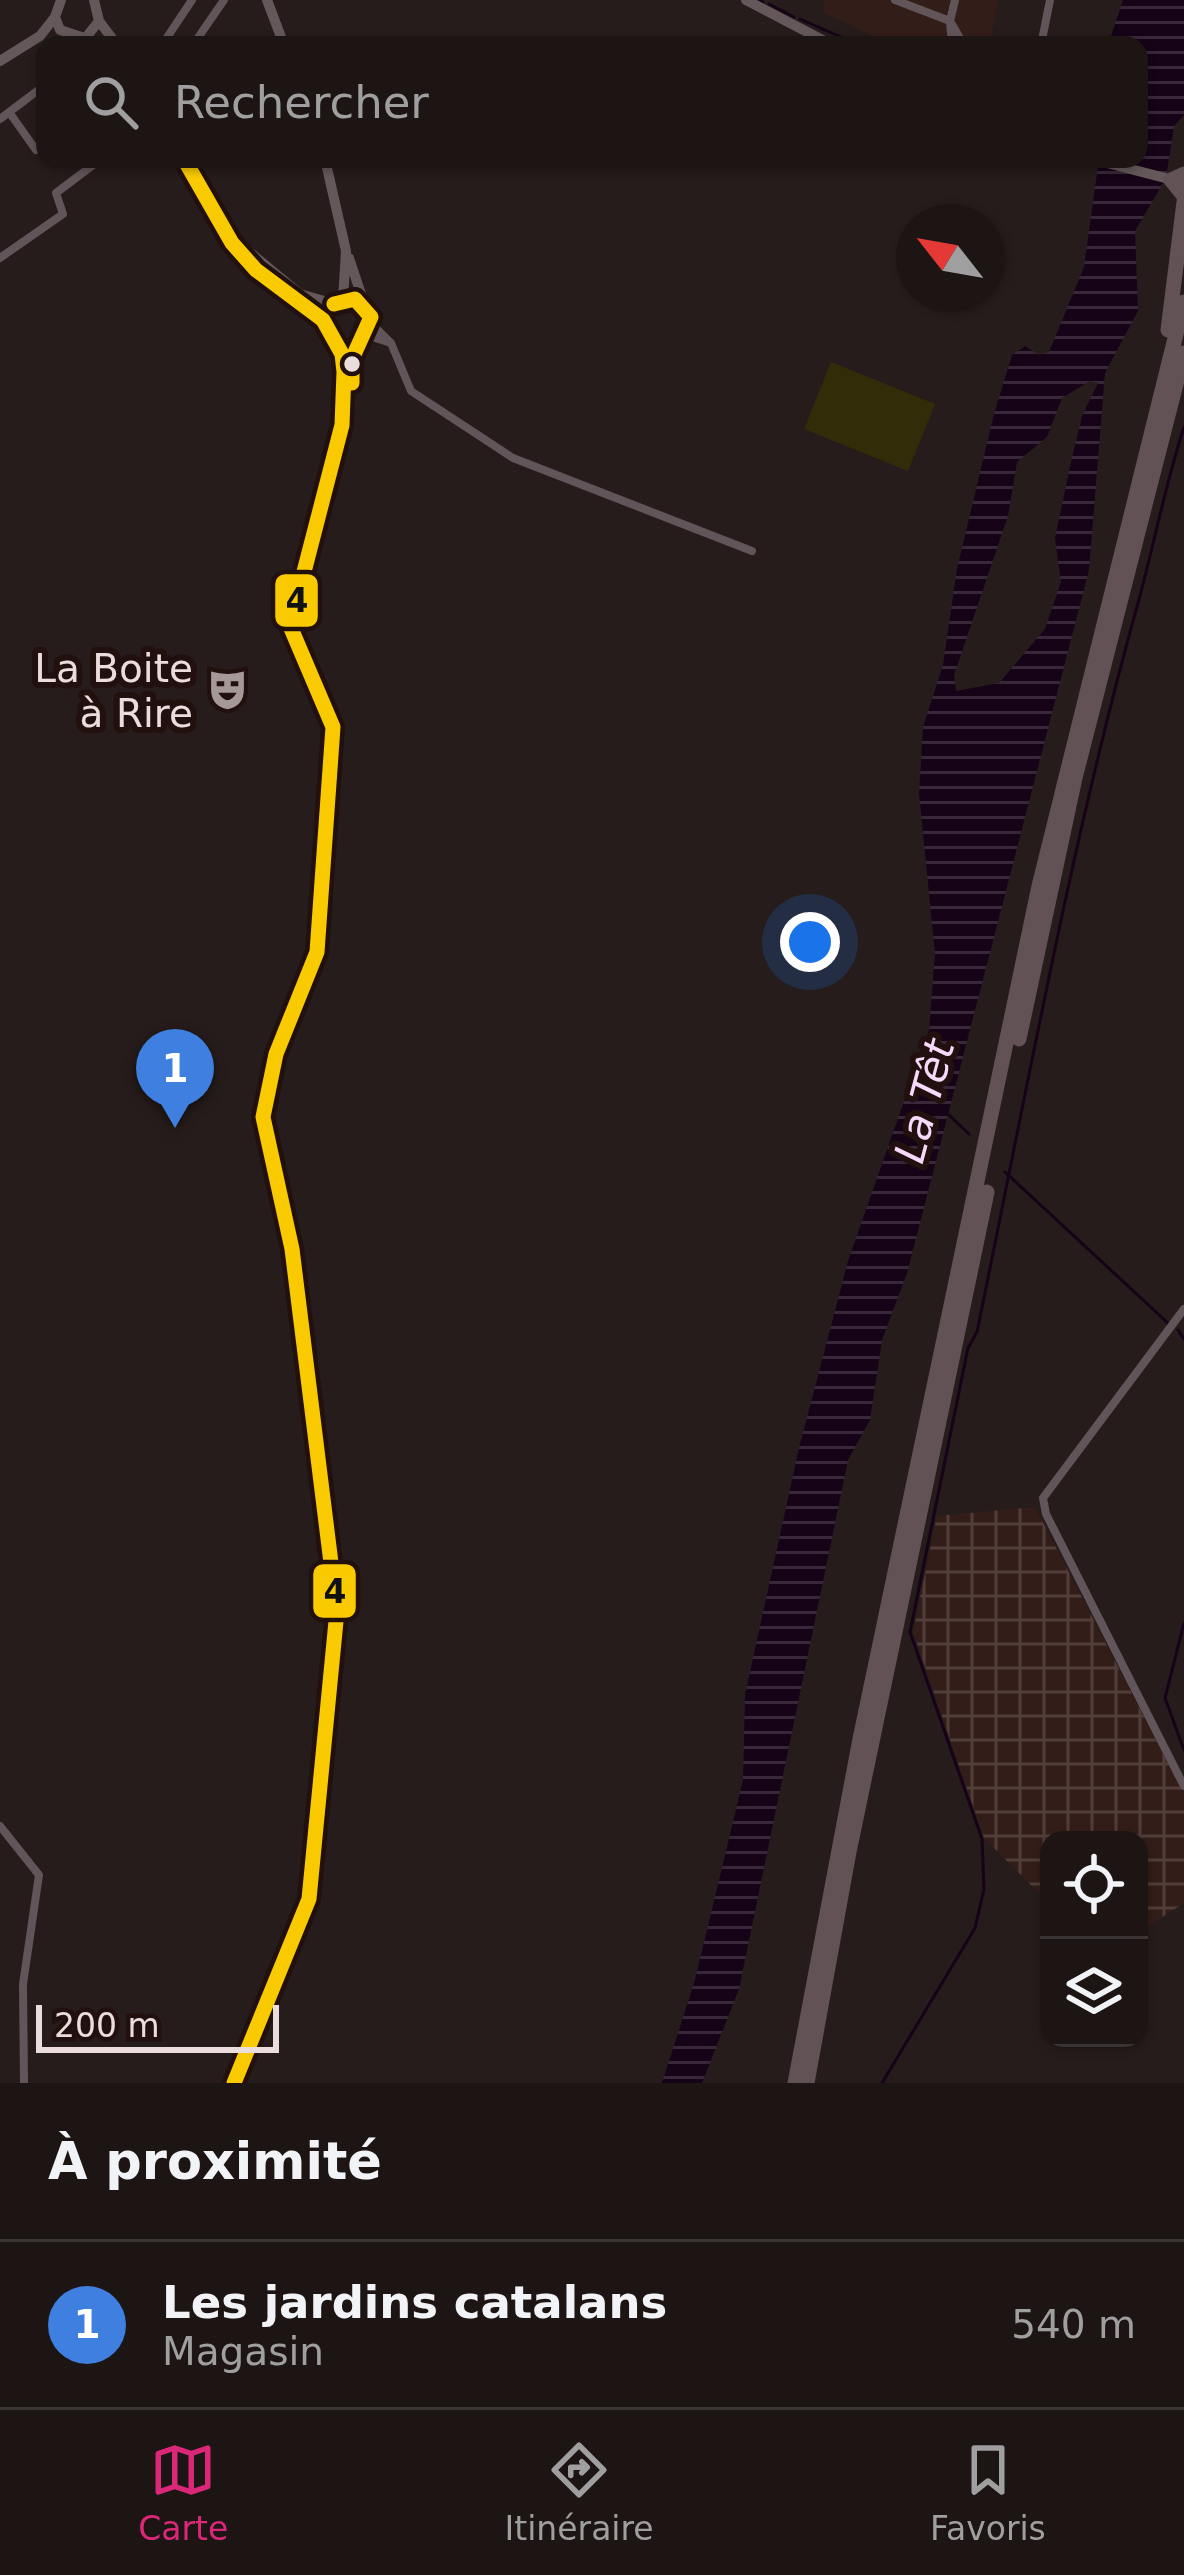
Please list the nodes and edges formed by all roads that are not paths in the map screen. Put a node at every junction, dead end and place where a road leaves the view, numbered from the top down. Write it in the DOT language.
graph roads {
  1 [pos="94,0"];
  2 [pos="108,0"];
  3 [pos="192,0"];
  4 [pos="224,0"];
  5 [pos="267,0"];
  6 [pos="746,0"];
  7 [pos="895,0"];
  8 [pos="955,0"];
  9 [pos="1050,0"];
  10 [pos="60,1"];
  11 [pos="55,17"];
  12 [pos="100,17"];
  13 [pos="950,21"];
  14 [pos="65,34"];
  15 [pos="40,36"];
  16 [pos="87,36"];
  17 [pos="112,36"];
  18 [pos="168,36"];
  19 [pos="200,36"];
  20 [pos="281,36"];
  21 [pos="815,36"];
  22 [pos="951,36"];
  23 [pos="959,36"];
  24 [pos="1043,36"];
  25 [pos="36,38"];
  26 [pos="0,61"];
  27 [pos="36,92"];
  28 [pos="4,116"];
  29 [pos="36,150"];
  30 [pos="89,168"];
  31 [pos="193,168"];
  32 [pos="194,168"];
  33 [pos="327,168"];
  34 [pos="1132,168"];
  35 [pos="1180,179"];
  36 [pos="1184,199"];
  37 [pos="346,251"];
  38 [pos="0,258"];
  39 [pos="338,302"];
  40 [pos="1184,302"];
  41 [pos="365,306"];
  42 [pos="327,328"];
  43 [pos="366,333"];
  44 [pos="335,339"];
  45 [pos="1184,352"];
  46 [pos="1161,392"];
  47 [pos="1184,395"];
  48 [pos="342,424"];
  49 [pos="1165,428"];
  50 [pos="752,551"];
  51 [pos="1184,1310"];
  52 [pos="1184,1786"];
  53 [pos="0,1826"];
  54 [pos="24,2083"];
  55 [pos="234,2083"];
  56 [pos="791,2083"];
  57 [pos="807,2083"];
  1 -- 12 [label="main road"];
  2 -- 12 [label="main road"];
  3 -- 18 [label="street"];
  4 -- 19 [label="street"];
  5 -- 20 [label="main road"];
  6 -- 21 [label="main road"];
  7 -- 13 [label="street"];
  8 -- 13 [label="street"];
  9 -- 24 [label="street"];
  10 -- 11 [label="main road"];
  11 -- 14 [label="main road"];
  11 -- 15 [label="main road"];
  12 -- 16 [label="main road"];
  12 -- 17 [label="main road"];
  13 -- 22 [label="street"];
  13 -- 23 [label="street"];
  14 -- 15 [label="main road"];
  14 -- 16 [label="main road"];
  25 -- 26 [label="main road"];
  27 -- 28 [label="street"];
  28 -- 29 [label="street"];
  30 -- 38 [label="street"];
  31 -- 42 [label="main road"];
  32 -- 39 [label="main road"];
  33 -- 37 [label="main road"];
  34 -- 35 [label="main road"];
  35 -- 36 [label="highway"];
  36 -- 46 [label="highway"];
  37 -- 39 [label="main road"];
  37 -- 41 [label="main road"];
  39 -- 41 [label="main road"];
  39 -- 42 [label="main road"];
  40 -- 46 [label="highway"];
  41 -- 43 [label="main road"];
  42 -- 44 [label="main road"];
  43 -- 44 [label="main road"];
  43 -- 48 [label="main road"];
  43 -- 50 [label="street"];
  44 -- 48 [label="main road"];
  45 -- 49 [label="highway"];
  46 -- 56 [label="highway"];
  47 -- 49 [label="highway"];
  48 -- 55 [label="main road"];
  49 -- 57 [label="highway"];
  51 -- 52 [label="street"];
  53 -- 54 [label="street"];
}
